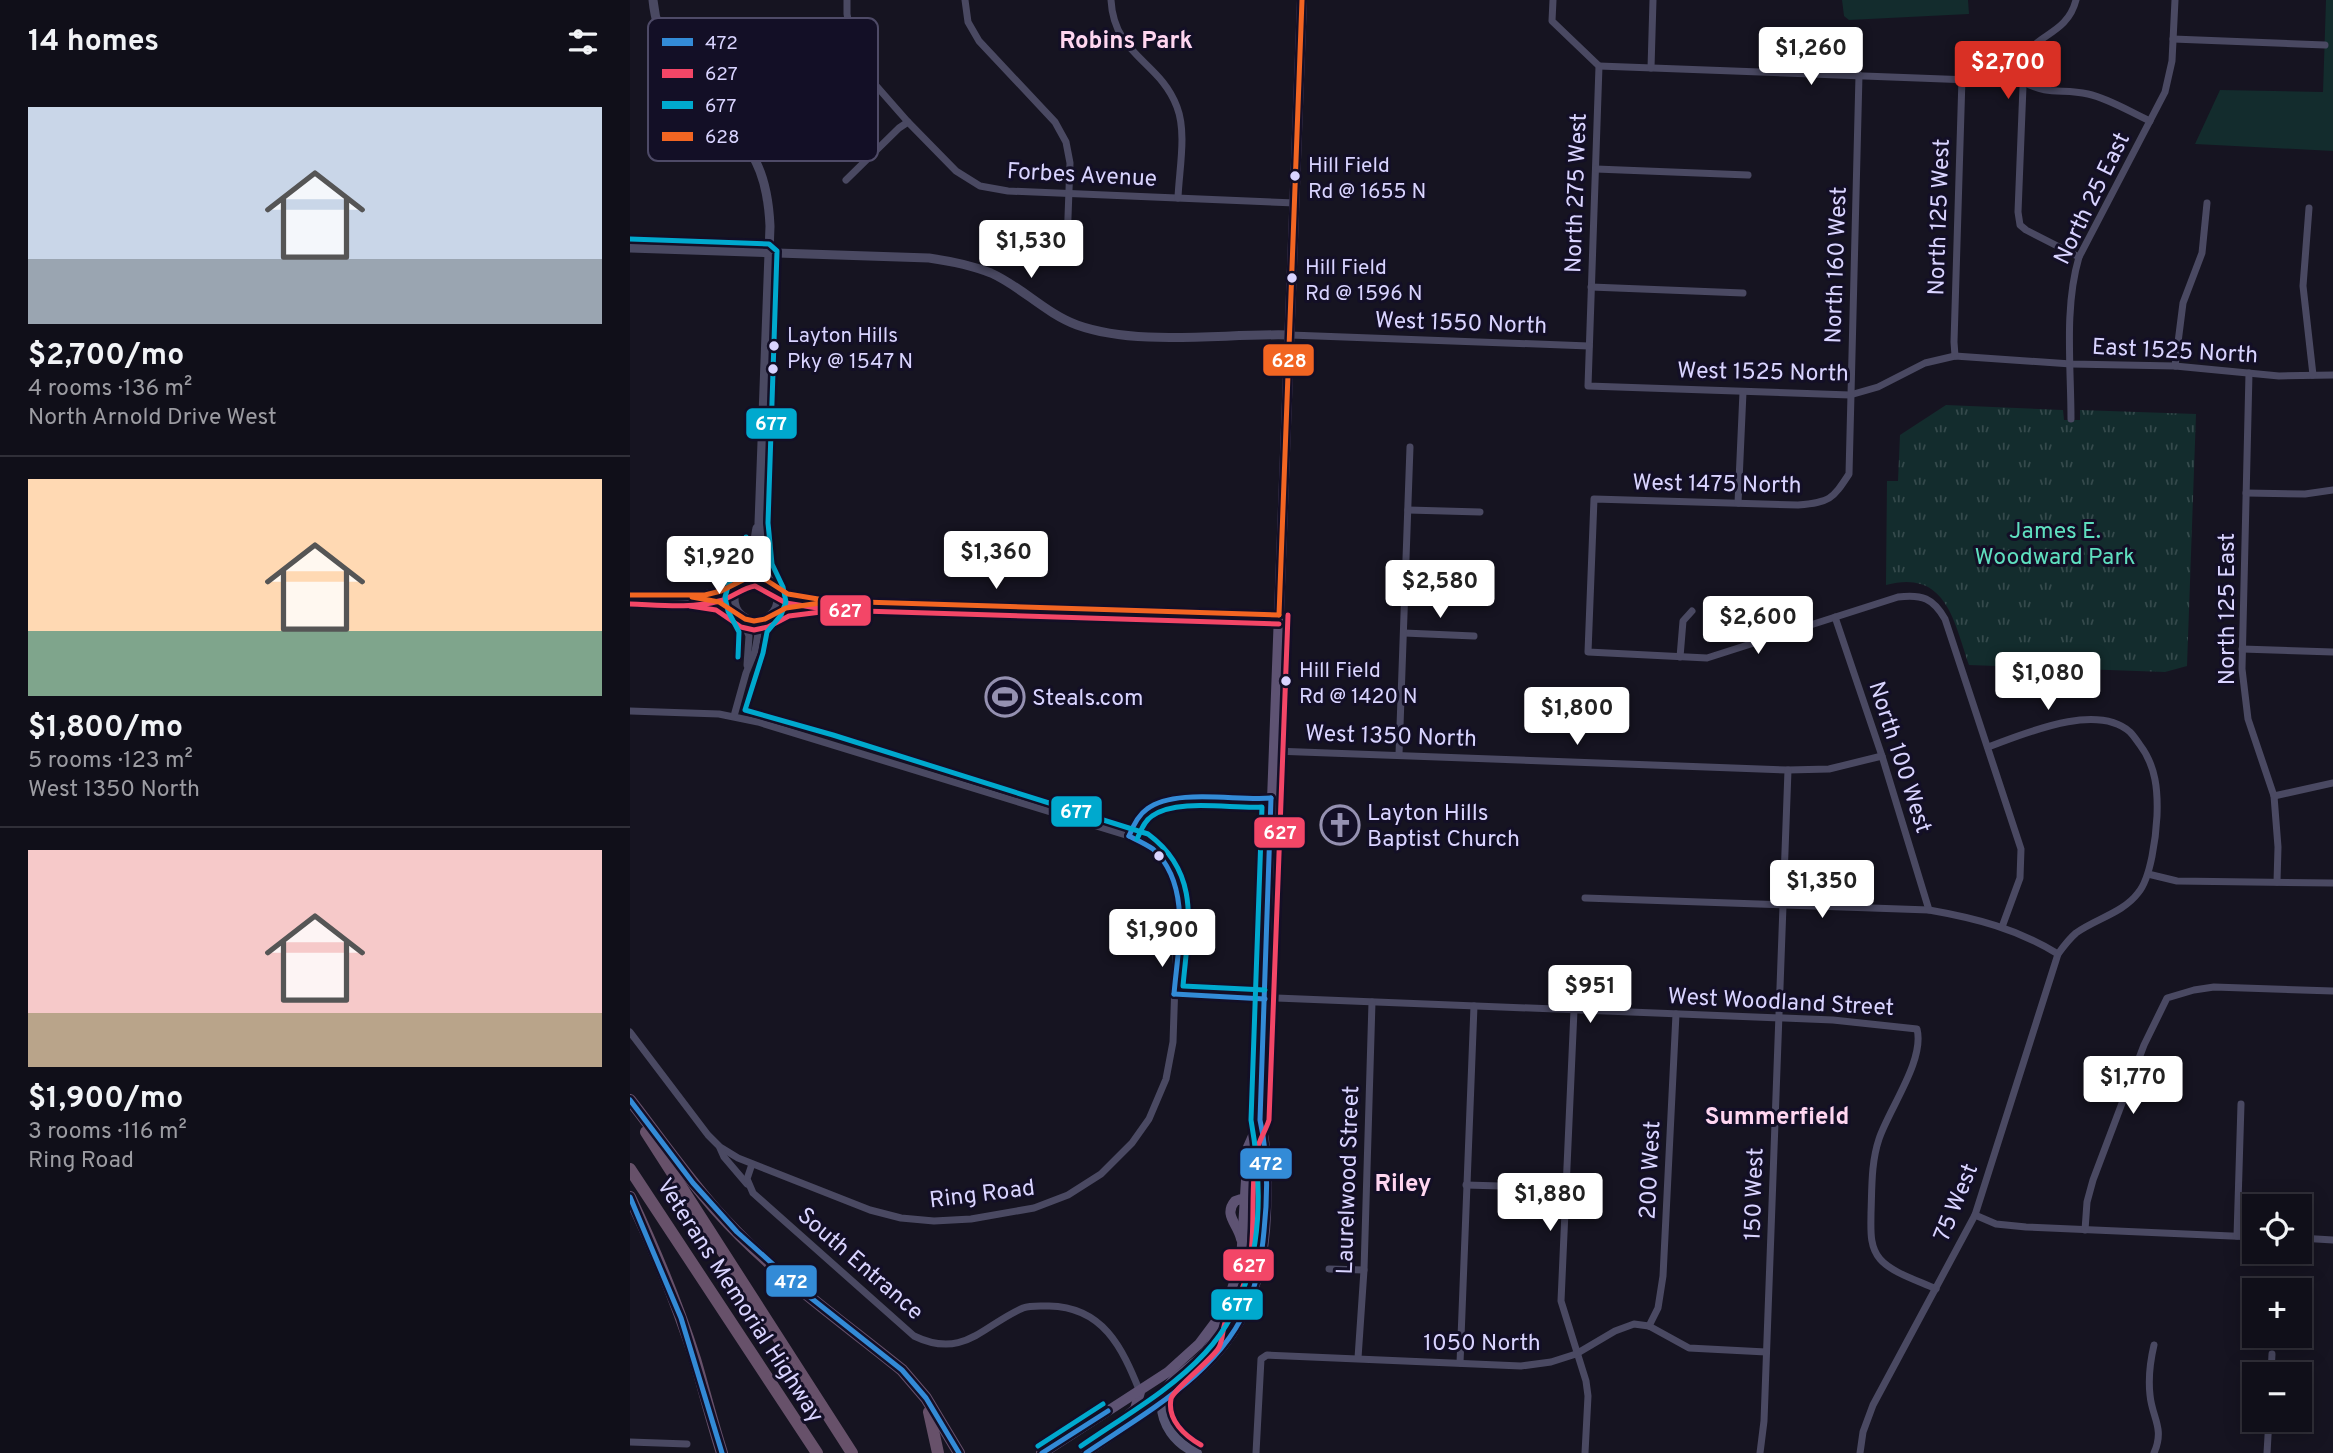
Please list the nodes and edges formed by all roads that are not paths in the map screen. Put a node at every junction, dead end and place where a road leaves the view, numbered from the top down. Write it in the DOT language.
graph roads {
  1 [pos="653,0"];
  2 [pos="848,0"];
  3 [pos="965,0"];
  4 [pos="1111,0"];
  5 [pos="1302,0"];
  6 [pos="1553,0"];
  7 [pos="1653,0"];
  8 [pos="2076,0"];
  9 [pos="2175,0"];
  10 [pos="656,18"];
  11 [pos="848,18"];
  12 [pos="2173,39"];
  13 [pos="2325,45"];
  14 [pos="1599,66"];
  15 [pos="1651,68"];
  16 [pos="1859,75"];
  17 [pos="1962,78"];
  18 [pos="2023,82"];
  19 [pos="878,88"];
  20 [pos="2150,121"];
  21 [pos="908,122"];
  22 [pos="878,149"];
  23 [pos="756,161"];
  24 [pos="865,161"];
  25 [pos="1596,169"];
  26 [pos="1748,175"];
  27 [pos="846,180"];
  28 [pos="1069,194"];
  29 [pos="1178,198"];
  30 [pos="1295,202"];
  31 [pos="2207,203"];
  32 [pos="2309,208"];
  33 [pos="1068,244"];
  34 [pos="630,248"];
  35 [pos="769,253"];
  36 [pos="2079,257"];
  37 [pos="1591,287"];
  38 [pos="1743,293"];
  39 [pos="1290,335"];
  40 [pos="1589,346"];
  41 [pos="1955,356"];
  42 [pos="2015,358"];
  43 [pos="2071,364"];
  44 [pos="2175,366"];
  45 [pos="2249,373"];
  46 [pos="2333,374"];
  47 [pos="2312,375"];
  48 [pos="1588,386"];
  49 [pos="1743,391"];
  50 [pos="1850,395"];
  51 [pos="2071,419"];
  52 [pos="1410,447"];
  53 [pos="2333,490"];
  54 [pos="2246,493"];
  55 [pos="1836,494"];
  56 [pos="1738,503"];
  57 [pos="1408,510"];
  58 [pos="1480,512"];
  59 [pos="759,523"];
  60 [pos="743,581"];
  61 [pos="772,585"];
  62 [pos="630,594"];
  63 [pos="690,597"];
  64 [pos="830,601"];
  65 [pos="1692,611"];
  66 [pos="741,615"];
  67 [pos="1279,615"];
  68 [pos="770,616"];
  69 [pos="1835,617"];
  70 [pos="1404,632"];
  71 [pos="1474,636"];
  72 [pos="2242,649"];
  73 [pos="2333,652"];
  74 [pos="1680,657"];
  75 [pos="746,673"];
  76 [pos="630,710"];
  77 [pos="734,716"];
  78 [pos="1988,747"];
  79 [pos="1274,751"];
  80 [pos="1399,754"];
  81 [pos="1882,756"];
  82 [pos="1788,770"];
  83 [pos="2333,783"];
  84 [pos="2274,796"];
  85 [pos="1271,798"];
  86 [pos="1129,836"];
  87 [pos="2148,874"];
  88 [pos="2277,882"];
  89 [pos="2333,883"];
  90 [pos="1585,898"];
  91 [pos="1784,905"];
  92 [pos="1929,910"];
  93 [pos="2002,928"];
  94 [pos="2058,954"];
  95 [pos="2333,990"];
  96 [pos="1174,995"];
  97 [pos="1265,999"];
  98 [pos="1372,1002"];
  99 [pos="1474,1006"];
  100 [pos="1574,1010"];
  101 [pos="1676,1014"];
  102 [pos="1780,1018"];
  103 [pos="630,1032"];
  104 [pos="630,1100"];
  105 [pos="2241,1104"];
  106 [pos="630,1107"];
  107 [pos="1260,1120"];
  108 [pos="720,1147"];
  109 [pos="752,1164"];
  110 [pos="630,1169"];
  111 [pos="747,1184"];
  112 [pos="1466,1185"];
  113 [pos="1566,1188"];
  114 [pos="630,1197"];
  115 [pos="1245,1199"];
  116 [pos="1975,1215"];
  117 [pos="2085,1230"];
  118 [pos="2237,1236"];
  119 [pos="2242,1236"];
  120 [pos="2312,1239"];
  121 [pos="2333,1240"];
  122 [pos="1329,1269"];
  123 [pos="1364,1270"];
  124 [pos="1936,1289"];
  125 [pos="1217,1320"];
  126 [pos="1649,1326"];
  127 [pos="1231,1335"];
  128 [pos="2154,1345"];
  129 [pos="1766,1352"];
  130 [pos="1576,1354"];
  131 [pos="2272,1354"];
  132 [pos="1358,1358"];
  133 [pos="2272,1362"];
  134 [pos="1460,1363"];
  135 [pos="1140,1392"];
  136 [pos="926,1398"];
  137 [pos="1162,1403"];
  138 [pos="2268,1432"];
  139 [pos="630,1442"];
  140 [pos="687,1444"];
  141 [pos="722,1453"];
  142 [pos="817,1453"];
  143 [pos="852,1453"];
  144 [pos="938,1453"];
  145 [pos="960,1453"];
  146 [pos="1043,1453"];
  147 [pos="1080,1453"];
  148 [pos="1086,1453"];
  149 [pos="1197,1453"];
  150 [pos="1256,1453"];
  151 [pos="1585,1453"];
  152 [pos="1760,1453"];
  153 [pos="1860,1453"];
  154 [pos="2154,1453"];
  155 [pos="2267,1453"];
  1 -- 10 [label="street"];
  2 -- 11 [label="street, Forbes Avenue"];
  3 -- 28 [label="street"];
  4 -- 29 [label="street"];
  5 -- 30 [label="main road"];
  6 -- 14 [label="street"];
  7 -- 15 [label="street"];
  8 -- 18 [label="street"];
  9 -- 12 [label="street, North 25 East"];
  12 -- 13 [label="street"];
  12 -- 20 [label="street, North 25 East"];
  14 -- 15 [label="street"];
  14 -- 25 [label="street, North 275 West"];
  15 -- 16 [label="street"];
  16 -- 17 [label="street"];
  16 -- 50 [label="street, North 160 West"];
  17 -- 18 [label="street"];
  17 -- 41 [label="street, North 125 West"];
  18 -- 20 [label="street"];
  18 -- 36 [label="street"];
  19 -- 21 [label="street, Forbes Avenue"];
  20 -- 36 [label="street, North 25 East"];
  21 -- 22 [label="street"];
  21 -- 28 [label="street, Forbes Avenue"];
  23 -- 35 [label="street"];
  24 -- 27 [label="street"];
  25 -- 26 [label="street"];
  25 -- 37 [label="street, North 275 West"];
  28 -- 29 [label="street, Forbes Avenue"];
  28 -- 33 [label="street"];
  29 -- 30 [label="street, Forbes Avenue"];
  30 -- 39 [label="main road"];
  31 -- 44 [label="street"];
  32 -- 47 [label="street"];
  34 -- 35 [label="street"];
  35 -- 39 [label="street"];
  35 -- 59 [label="street"];
  36 -- 43 [label="street, North 25 East"];
  37 -- 38 [label="street"];
  37 -- 40 [label="street, North 275 West"];
  39 -- 40 [label="street, West 1550 North"];
  39 -- 67 [label="main road"];
  40 -- 48 [label="street, North 275 West"];
  41 -- 42 [label="street, West 1525 North"];
  41 -- 50 [label="street, West 1525 North"];
  42 -- 43 [label="street, East 1525 North"];
  43 -- 44 [label="street, East 1525 North"];
  43 -- 51 [label="street, North 25 East"];
  44 -- 45 [label="street, East 1525 North"];
  45 -- 47 [label="street, East 1525 North"];
  45 -- 54 [label="street, North 125 East"];
  46 -- 47 [label="street, East 1525 North"];
  48 -- 49 [label="street, West 1525 North"];
  49 -- 50 [label="street, West 1525 North"];
  49 -- 56 [label="street"];
  50 -- 55 [label="street, North 160 West"];
  52 -- 57 [label="street"];
  53 -- 54 [label="street"];
  54 -- 72 [label="street, North 125 East"];
  55 -- 56 [label="street, West 1475 North"];
  56 -- 74 [label="street, West 1475 North"];
  57 -- 58 [label="street"];
  57 -- 70 [label="street"];
  59 -- 60 [label="street"];
  59 -- 61 [label="street"];
  60 -- 61 [label="street"];
  60 -- 63 [label="street"];
  60 -- 66 [label="street"];
  61 -- 64 [label="street"];
  61 -- 68 [label="street"];
  62 -- 63 [label="street"];
  63 -- 66 [label="street"];
  64 -- 67 [label="street"];
  64 -- 68 [label="street"];
  65 -- 74 [label="street"];
  66 -- 68 [label="street"];
  66 -- 75 [label="street"];
  67 -- 79 [label="main road"];
  68 -- 75 [label="street"];
  69 -- 74 [label="street"];
  69 -- 78 [label="street"];
  69 -- 81 [label="street, North 100 West"];
  70 -- 71 [label="street"];
  70 -- 80 [label="street"];
  72 -- 73 [label="street"];
  72 -- 84 [label="street, North 125 East"];
  75 -- 77 [label="street"];
  76 -- 77 [label="street, Ring Road"];
  77 -- 86 [label="street, Ring Road"];
  78 -- 87 [label="street"];
  78 -- 93 [label="street"];
  79 -- 80 [label="street, West 1350 North"];
  79 -- 85 [label="main road"];
  80 -- 82 [label="street, West 1350 North"];
  81 -- 82 [label="street, West 1350 North"];
  81 -- 92 [label="street, North 100 West"];
  82 -- 91 [label="street, 150 West"];
  83 -- 84 [label="street"];
  84 -- 88 [label="street, North 125 East"];
  85 -- 86 [label="street"];
  85 -- 97 [label="main road"];
  86 -- 96 [label="street, Ring Road"];
  87 -- 88 [label="street"];
  87 -- 94 [label="street"];
  88 -- 89 [label="street"];
  90 -- 91 [label="street"];
  91 -- 92 [label="street"];
  91 -- 102 [label="street, 150 West"];
  92 -- 93 [label="street"];
  93 -- 94 [label="street"];
  94 -- 116 [label="street, 75 West"];
  95 -- 117 [label="street"];
  96 -- 97 [label="street, West Woodland Street"];
  96 -- 109 [label="street, Ring Road"];
  97 -- 98 [label="street, West Woodland Street"];
  97 -- 107 [label="main road"];
  98 -- 99 [label="street, West Woodland Street"];
  98 -- 123 [label="street, Laurelwood Street"];
  99 -- 100 [label="street, West Woodland Street"];
  99 -- 112 [label="street"];
  100 -- 101 [label="street, West Woodland Street"];
  100 -- 113 [label="street"];
  101 -- 102 [label="street, West Woodland Street"];
  101 -- 126 [label="street, 200 West"];
  102 -- 124 [label="street, West Woodland Street"];
  102 -- 129 [label="street, 150 West"];
  103 -- 108 [label="street, Ring Road"];
  104 -- 136 [label="highway"];
  105 -- 118 [label="street"];
  106 -- 143 [label="highway, Veterans Memorial Highway"];
  107 -- 115 [label="main road"];
  107 -- 127 [label="main road"];
  108 -- 109 [label="street, Ring Road"];
  108 -- 111 [label="street, South Entrance"];
  109 -- 111 [label="street"];
  110 -- 142 [label="highway, Veterans Memorial Highway"];
  111 -- 135 [label="street, South Entrance"];
  112 -- 113 [label="street"];
  112 -- 134 [label="street"];
  113 -- 130 [label="street"];
  114 -- 141 [label="highway"];
  115 -- 125 [label="main road"];
  115 -- 127 [label="main road"];
  116 -- 117 [label="street"];
  116 -- 124 [label="street, 75 West"];
  117 -- 118 [label="street"];
  118 -- 119 [label="street"];
  120 -- 121 [label="street"];
  122 -- 123 [label="street"];
  123 -- 132 [label="street, Laurelwood Street"];
  124 -- 153 [label="street, 75 West"];
  125 -- 135 [label="main road"];
  125 -- 137 [label="main road"];
  126 -- 129 [label="street"];
  126 -- 130 [label="street, 1050 North"];
  127 -- 137 [label="main road"];
  128 -- 154 [label="street"];
  129 -- 152 [label="street, 150 West"];
  130 -- 134 [label="street, 1050 North"];
  130 -- 151 [label="street"];
  131 -- 133 [label="street"];
  132 -- 134 [label="street, 1050 North"];
  132 -- 150 [label="street, 1050 North"];
  135 -- 146 [label="main road"];
  135 -- 147 [label="main road"];
  136 -- 144 [label="highway"];
  136 -- 145 [label="highway"];
  137 -- 148 [label="main road"];
  137 -- 149 [label="main road"];
  138 -- 155 [label="street"];
  139 -- 140 [label="street"];
}
